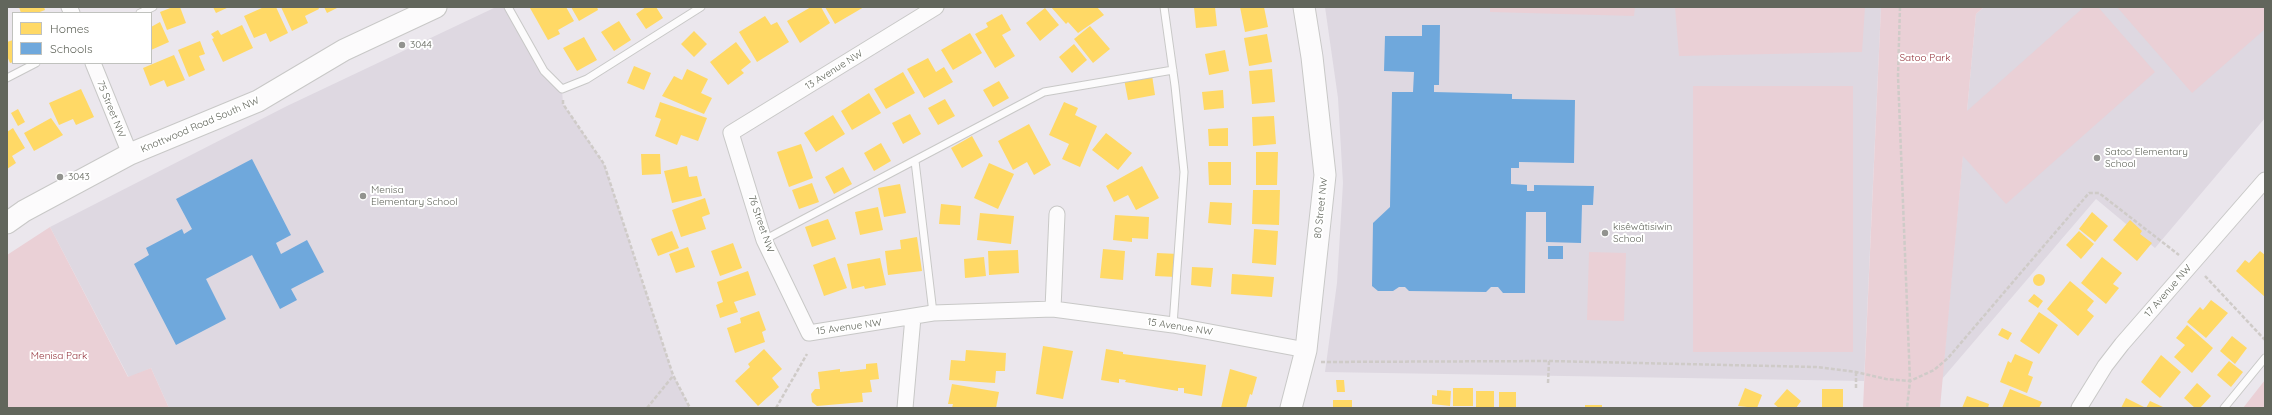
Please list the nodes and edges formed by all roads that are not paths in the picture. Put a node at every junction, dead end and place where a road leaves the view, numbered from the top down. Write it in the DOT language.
graph roads {
  1 [pos="153,7"];
  2 [pos="436,7"];
  3 [pos="508,7"];
  4 [pos="701,7"];
  5 [pos="936,7"];
  6 [pos="1164,7"];
  7 [pos="1304,7"];
  8 [pos="142,12"];
  9 [pos="34,64"];
  10 [pos="93,64"];
  11 [pos="1173,70"];
  12 [pos="7,78"];
  13 [pos="731,133"];
  14 [pos="130,154"];
  15 [pos="915,161"];
  16 [pos="2265,180"];
  17 [pos="1057,214"];
  18 [pos="7,223"];
  19 [pos="764,240"];
  20 [pos="1053,310"];
  21 [pos="933,313"];
  22 [pos="913,317"];
  23 [pos="1173,325"];
  24 [pos="809,333"];
  25 [pos="1314,356"];
  26 [pos="2265,358"];
  27 [pos="905,408"];
  28 [pos="1291,408"];
  29 [pos="2079,408"];
  30 [pos="2224,408"];
  1 -- 8 [label="lane"];
  2 -- 14 [label="street, Knottwood Road South NW"];
  3 -- 4 [label="lane"];
  5 -- 13 [label="street, 13 Avenue NW"];
  6 -- 11 [label="lane"];
  7 -- 25 [label="street, 80 Street NW"];
  9 -- 12 [label="lane"];
  10 -- 14 [label="street, 75 Street NW"];
  11 -- 15 [label="lane"];
  11 -- 23 [label="lane"];
  13 -- 19 [label="street, 76 Street NW"];
  14 -- 18 [label="street, Knottwood Road South NW"];
  15 -- 19 [label="lane"];
  15 -- 21 [label="lane"];
  16 -- 29 [label="street, 17 Avenue NW"];
  17 -- 20 [label="street"];
  19 -- 24 [label="street, 76 Street NW"];
  20 -- 21 [label="street, 15 Avenue NW"];
  20 -- 23 [label="street, 15 Avenue NW"];
  21 -- 22 [label="street, 15 Avenue NW"];
  22 -- 24 [label="street, 15 Avenue NW"];
  22 -- 27 [label="street"];
  23 -- 25 [label="street, 15 Avenue NW"];
  25 -- 28 [label="street, 80 Street NW"];
  26 -- 30 [label="lane"];
}
